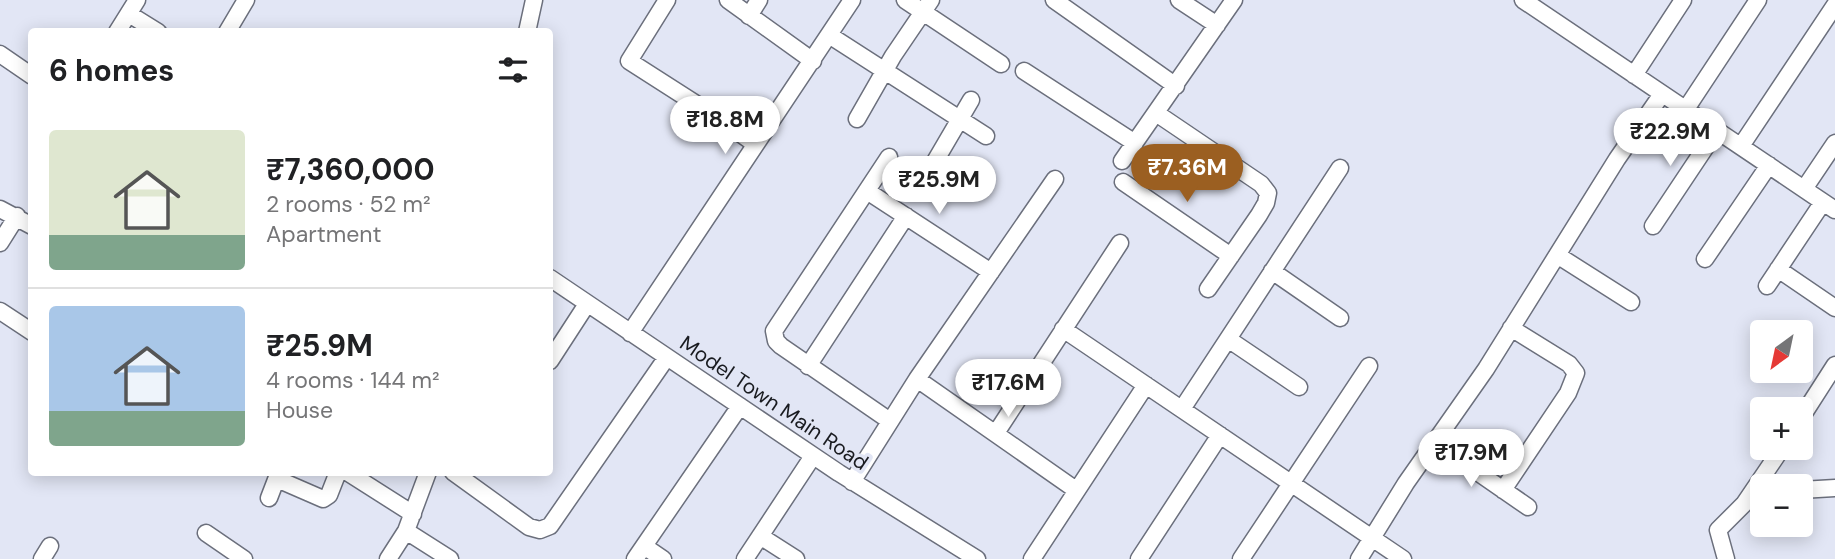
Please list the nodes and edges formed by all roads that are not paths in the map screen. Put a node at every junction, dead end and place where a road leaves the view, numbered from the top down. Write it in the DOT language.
graph roads {
  1 [pos="246,0"];
  2 [pos="534,0"];
  3 [pos="667,0"];
  4 [pos="728,0"];
  5 [pos="759,0"];
  6 [pos="852,0"];
  7 [pos="905,0"];
  8 [pos="1054,0"];
  9 [pos="1179,0"];
  10 [pos="1234,0"];
  11 [pos="1523,0"];
  12 [pos="1683,0"];
  13 [pos="1758,0"];
  14 [pos="1835,5"];
  15 [pos="927,6"];
  16 [pos="133,7"];
  17 [pos="750,16"];
  18 [pos="1217,25"];
  19 [pos="120,28"];
  20 [pos="154,28"];
  21 [pos="229,28"];
  22 [pos="528,28"];
  23 [pos="829,35"];
  24 [pos="0,54"];
  25 [pos="813,61"];
  26 [pos="1002,64"];
  27 [pos="885,70"];
  28 [pos="1024,71"];
  29 [pos="28,73"];
  30 [pos="1634,75"];
  31 [pos="1176,86"];
  32 [pos="1662,93"];
  33 [pos="971,100"];
  34 [pos="1686,109"];
  35 [pos="1156,113"];
  36 [pos="856,119"];
  37 [pos="960,119"];
  38 [pos="1717,130"];
  39 [pos="986,136"];
  40 [pos="1135,143"];
  41 [pos="1835,143"];
  42 [pos="755,144"];
  43 [pos="1741,146"];
  44 [pos="888,158"];
  45 [pos="1122,161"];
  46 [pos="1769,165"];
  47 [pos="1340,168"];
  48 [pos="930,170"];
  49 [pos="1055,178"];
  50 [pos="1123,183"];
  51 [pos="1804,189"];
  52 [pos="867,191"];
  53 [pos="1829,206"];
  54 [pos="0,209"];
  55 [pos="17,216"];
  56 [pos="906,216"];
  57 [pos="28,223"];
  58 [pos="1653,226"];
  59 [pos="0,243"];
  60 [pos="1120,243"];
  61 [pos="1557,255"];
  62 [pos="1231,256"];
  63 [pos="1706,259"];
  64 [pos="1778,269"];
  65 [pos="1272,271"];
  66 [pos="991,272"];
  67 [pos="553,280"];
  68 [pos="1767,286"];
  69 [pos="1208,289"];
  70 [pos="1631,302"];
  71 [pos="587,304"];
  72 [pos="1835,308"];
  73 [pos="0,311"];
  74 [pos="1340,318"];
  75 [pos="1511,328"];
  76 [pos="28,329"];
  77 [pos="1063,329"];
  78 [pos="630,332"];
  79 [pos="1228,339"];
  80 [pos="553,356"];
  81 [pos="667,357"];
  82 [pos="1835,365"];
  83 [pos="808,366"];
  84 [pos="1369,366"];
  85 [pos="917,379"];
  86 [pos="1146,385"];
  87 [pos="1299,387"];
  88 [pos="1813,399"];
  89 [pos="740,406"];
  90 [pos="1182,409"];
  91 [pos="890,421"];
  92 [pos="996,433"];
  93 [pos="1220,435"];
  94 [pos="1434,442"];
  95 [pos="813,456"];
  96 [pos="278,476"];
  97 [pos="336,476"];
  98 [pos="353,476"];
  99 [pos="427,476"];
  100 [pos="472,478"];
  101 [pos="852,482"];
  102 [pos="1291,482"];
  103 [pos="1835,488"];
  104 [pos="1813,489"];
  105 [pos="1076,490"];
  106 [pos="1503,490"];
  107 [pos="269,498"];
  108 [pos="1750,500"];
  109 [pos="1528,507"];
  110 [pos="413,514"];
  111 [pos="406,531"];
  112 [pos="206,533"];
  113 [pos="760,536"];
  114 [pos="1374,537"];
  115 [pos="639,552"];
  116 [pos="244,559"];
  117 [pos="388,559"];
  118 [pos="450,559"];
  119 [pos="663,559"];
  120 [pos="745,559"];
  121 [pos="796,559"];
  122 [pos="977,559"];
  123 [pos="1032,559"];
  124 [pos="1139,559"];
  125 [pos="1241,559"];
  126 [pos="1359,559"];
  127 [pos="1403,559"];
  128 [pos="1726,559"];
  1 -- 21 [label="street"];
  2 -- 22 [label="street"];
  3 -- 42 [label="street"];
  4 -- 17 [label="street"];
  5 -- 17 [label="street"];
  6 -- 23 [label="street"];
  7 -- 15 [label="street"];
  8 -- 31 [label="street"];
  9 -- 18 [label="street"];
  10 -- 18 [label="street"];
  11 -- 30 [label="street"];
  12 -- 30 [label="street"];
  13 -- 34 [label="street"];
  14 -- 43 [label="street"];
  15 -- 26 [label="street"];
  15 -- 27 [label="street"];
  16 -- 19 [label="street"];
  16 -- 20 [label="street"];
  17 -- 25 [label="street"];
  18 -- 31 [label="street"];
  23 -- 25 [label="street"];
  23 -- 27 [label="street"];
  24 -- 29 [label="street"];
  25 -- 42 [label="street"];
  27 -- 36 [label="street"];
  27 -- 37 [label="street"];
  28 -- 40 [label="street"];
  30 -- 32 [label="street"];
  31 -- 35 [label="street"];
  32 -- 34 [label="street"];
  32 -- 61 [label="street"];
  33 -- 37 [label="street"];
  34 -- 38 [label="street"];
  35 -- 40 [label="street"];
  35 -- 62 [label="street"];
  37 -- 39 [label="street"];
  37 -- 48 [label="street"];
  38 -- 43 [label="street"];
  38 -- 58 [label="street"];
  40 -- 45 [label="street"];
  41 -- 51 [label="street"];
  42 -- 78 [label="street"];
  43 -- 46 [label="street"];
  44 -- 52 [label="street"];
  46 -- 51 [label="street"];
  46 -- 63 [label="street"];
  47 -- 65 [label="street"];
  49 -- 66 [label="street"];
  50 -- 62 [label="street"];
  51 -- 53 [label="street"];
  52 -- 56 [label="street"];
  52 -- 83 [label="street"];
  53 -- 64 [label="street"];
  54 -- 55 [label="street"];
  55 -- 57 [label="street"];
  55 -- 59 [label="street"];
  56 -- 66 [label="street"];
  56 -- 83 [label="street"];
  60 -- 77 [label="street"];
  61 -- 70 [label="street"];
  61 -- 75 [label="street"];
  62 -- 69 [label="street"];
  64 -- 68 [label="street"];
  64 -- 72 [label="street"];
  65 -- 74 [label="street"];
  65 -- 79 [label="street"];
  66 -- 85 [label="street"];
  67 -- 71 [label="street, Model Town Main Road"];
  71 -- 78 [label="street, Model Town Main Road"];
  71 -- 80 [label="street"];
  73 -- 76 [label="street"];
  75 -- 94 [label="street"];
  75 -- 106 [label="street"];
  77 -- 86 [label="street"];
  77 -- 92 [label="street"];
  78 -- 81 [label="street, Model Town Main Road"];
  79 -- 87 [label="street"];
  79 -- 90 [label="street"];
  81 -- 89 [label="street, Model Town Main Road"];
  81 -- 100 [label="street"];
  82 -- 88 [label="street"];
  83 -- 91 [label="street"];
  84 -- 102 [label="street"];
  85 -- 91 [label="street"];
  85 -- 92 [label="street"];
  86 -- 90 [label="street"];
  86 -- 105 [label="street"];
  89 -- 95 [label="street, Model Town Main Road"];
  89 -- 115 [label="street"];
  90 -- 93 [label="street"];
  91 -- 101 [label="street"];
  92 -- 105 [label="street"];
  93 -- 102 [label="street"];
  93 -- 124 [label="street"];
  94 -- 106 [label="street"];
  94 -- 114 [label="street"];
  95 -- 101 [label="street, Model Town Main Road"];
  95 -- 113 [label="street"];
  96 -- 97 [label="street"];
  96 -- 107 [label="street"];
  98 -- 110 [label="street"];
  99 -- 110 [label="street"];
  101 -- 122 [label="street, Model Town Main Road"];
  102 -- 114 [label="street"];
  102 -- 125 [label="street"];
  103 -- 104 [label="street"];
  105 -- 123 [label="street"];
  106 -- 109 [label="street"];
  108 -- 128 [label="street"];
  110 -- 111 [label="street"];
  111 -- 117 [label="street"];
  111 -- 118 [label="street"];
  112 -- 116 [label="street"];
  113 -- 120 [label="street"];
  113 -- 121 [label="street"];
  114 -- 126 [label="street"];
  114 -- 127 [label="street"];
  115 -- 119 [label="street"];
}
